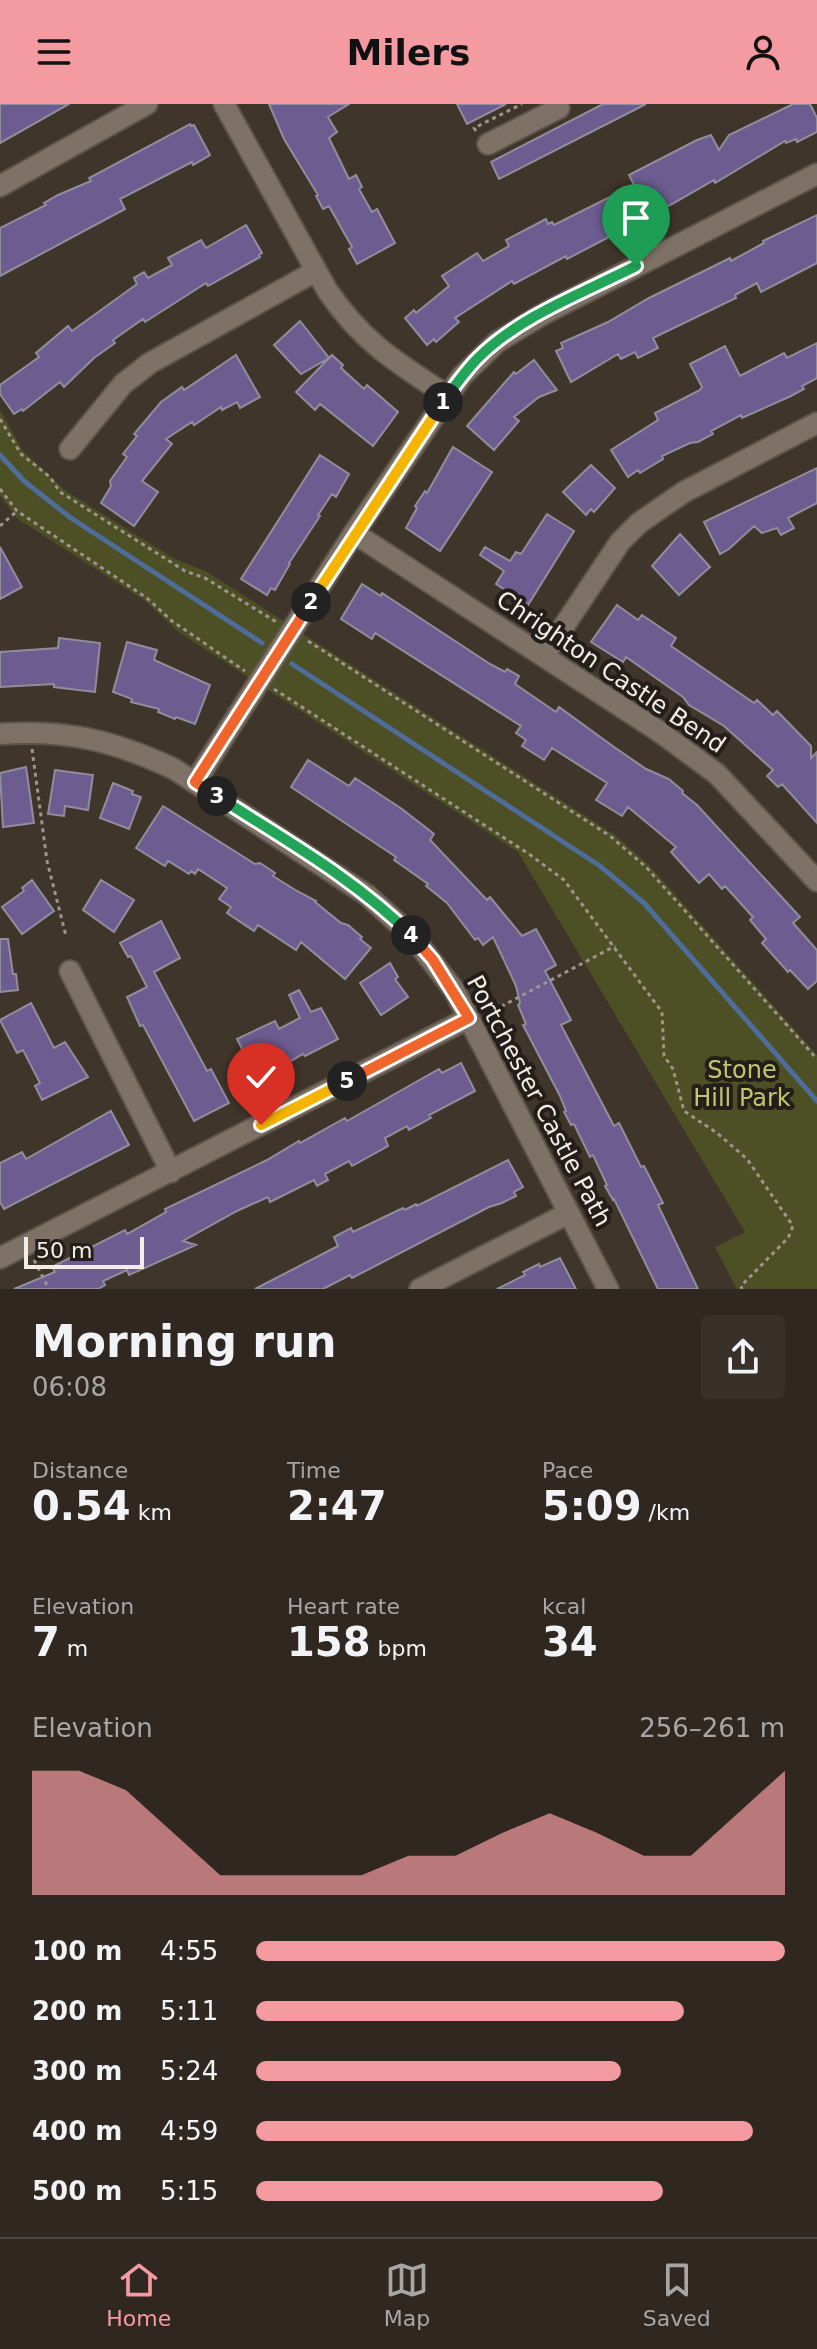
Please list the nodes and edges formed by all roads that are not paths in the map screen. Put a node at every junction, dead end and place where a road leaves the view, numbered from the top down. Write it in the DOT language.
graph roads {
  1 [pos="147,104"];
  2 [pos="224,104"];
  3 [pos="561,105"];
  4 [pos="488,144"];
  5 [pos="817,174"];
  6 [pos="0,186"];
  7 [pos="316,271"];
  8 [pos="448,396"];
  9 [pos="817,423"];
  10 [pos="70,449"];
  11 [pos="354,533"];
  12 [pos="544,656"];
  13 [pos="0,734"];
  14 [pos="195,782"];
  15 [pos="817,881"];
  16 [pos="70,971"];
  17 [pos="478,1016"];
  18 [pos="171,1172"];
  19 [pos="569,1213"];
  20 [pos="0,1258"];
  21 [pos="420,1289"];
  22 [pos="608,1289"];
  1 -- 6 [label="street"];
  2 -- 7 [label="street"];
  3 -- 4 [label="street"];
  5 -- 8 [label="street"];
  7 -- 8 [label="street"];
  7 -- 10 [label="street"];
  8 -- 11 [label="street"];
  9 -- 12 [label="street"];
  11 -- 12 [label="street, Chrighton Castle Bend"];
  11 -- 14 [label="street"];
  12 -- 15 [label="street, Chrighton Castle Bend"];
  13 -- 14 [label="street, Portchester Castle Path"];
  14 -- 17 [label="street, Portchester Castle Path"];
  16 -- 18 [label="street"];
  17 -- 18 [label="street"];
  17 -- 19 [label="street, Portchester Castle Path"];
  18 -- 20 [label="street"];
  19 -- 21 [label="street"];
  19 -- 22 [label="street, Portchester Castle Path"];
}
